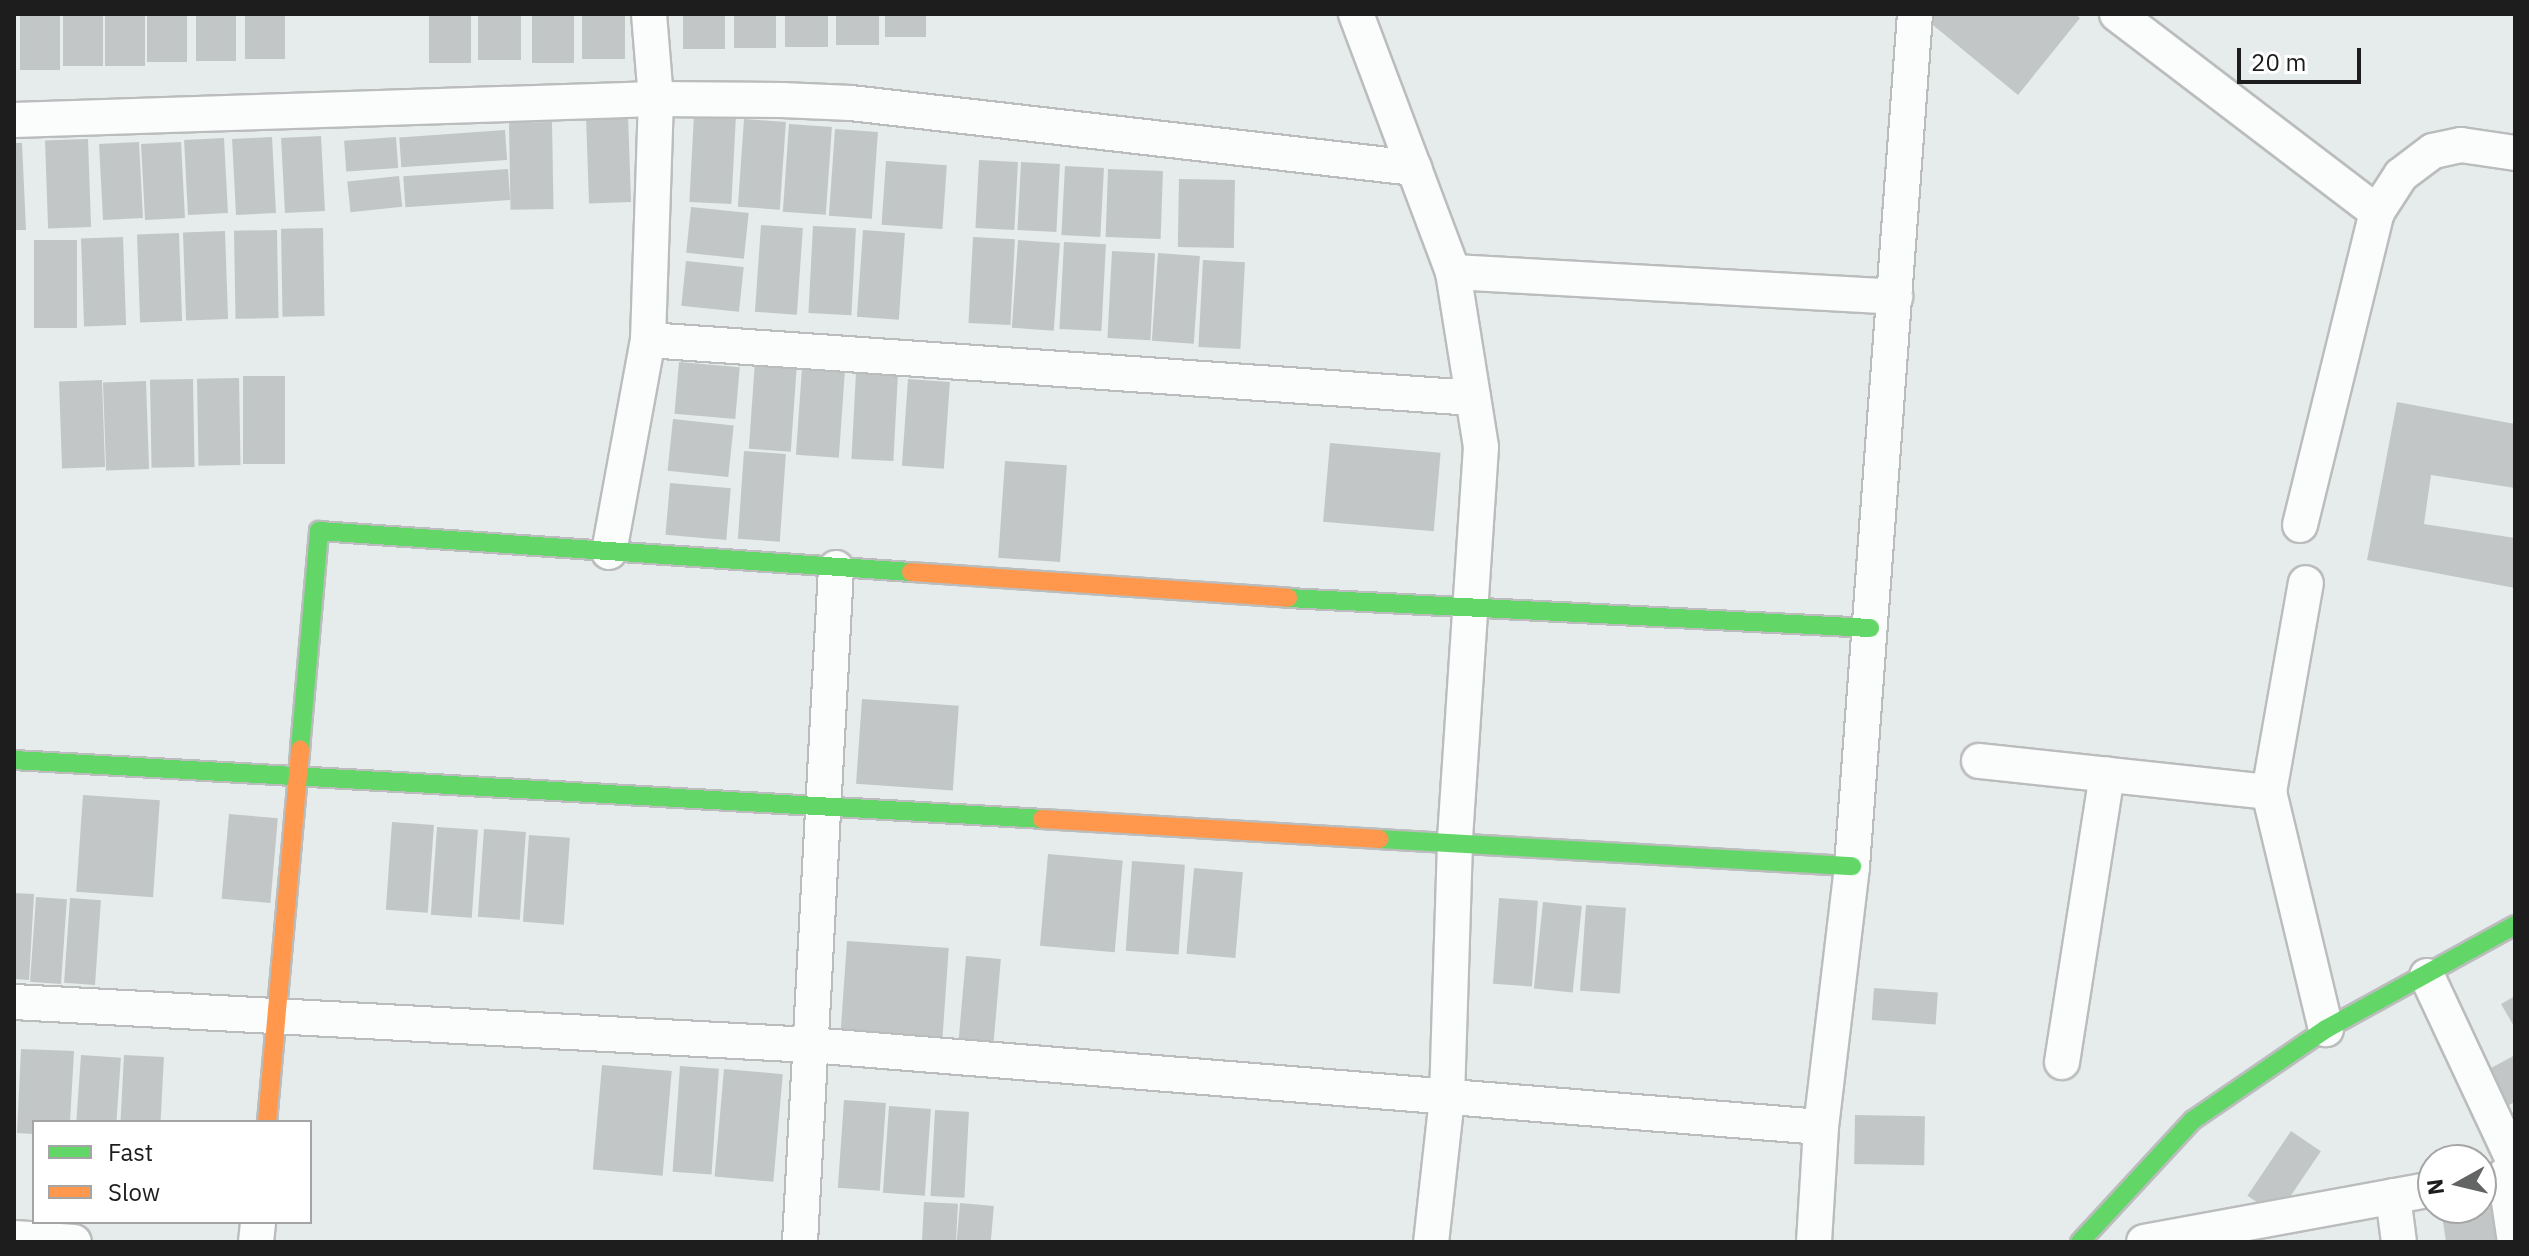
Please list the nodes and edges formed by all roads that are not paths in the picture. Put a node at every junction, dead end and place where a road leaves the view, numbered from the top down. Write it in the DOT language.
graph roads {
  1 [pos="649,14"];
  2 [pos="1356,14"];
  3 [pos="1915,14"];
  4 [pos="2117,14"];
  5 [pos="656,99"];
  6 [pos="14,120"];
  7 [pos="2515,153"];
  8 [pos="1414,168"];
  9 [pos="2377,212"];
  10 [pos="1453,272"];
  11 [pos="1895,297"];
  12 [pos="648,340"];
  13 [pos="1473,398"];
  14 [pos="2300,525"];
  15 [pos="609,552"];
  16 [pos="836,568"];
  17 [pos="2306,583"];
  18 [pos="1471,611"];
  19 [pos="1870,628"];
  20 [pos="14,760"];
  21 [pos="1979,761"];
  22 [pos="2107,774"];
  23 [pos="298,777"];
  24 [pos="2269,792"];
  25 [pos="823,809"];
  26 [pos="1455,843"];
  27 [pos="1852,866"];
  28 [pos="2515,925"];
  29 [pos="2427,976"];
  30 [pos="14,1002"];
  31 [pos="277,1016"];
  32 [pos="2326,1029"];
  33 [pos="810,1045"];
  34 [pos="2062,1062"];
  35 [pos="1447,1098"];
  36 [pos="267,1120"];
  37 [pos="1821,1127"];
  38 [pos="2504,1173"];
  39 [pos="2417,1192"];
  40 [pos="2393,1196"];
  41 [pos="2260,1231"];
  42 [pos="30,1240"];
  43 [pos="74,1242"];
  44 [pos="800,1242"];
  45 [pos="1431,1242"];
  46 [pos="1814,1242"];
  47 [pos="2080,1242"];
  48 [pos="2144,1242"];
  49 [pos="2399,1242"];
  50 [pos="2515,1242"];
  1 -- 5 [label="street"];
  2 -- 8 [label="street"];
  3 -- 11 [label="street"];
  4 -- 9 [label="street"];
  5 -- 6 [label="street"];
  5 -- 8 [label="street"];
  5 -- 12 [label="street"];
  7 -- 9 [label="street"];
  8 -- 10 [label="street"];
  9 -- 14 [label="street"];
  10 -- 11 [label="street"];
  10 -- 13 [label="street"];
  11 -- 19 [label="street"];
  12 -- 13 [label="street"];
  12 -- 15 [label="street"];
  13 -- 18 [label="street"];
  15 -- 16 [label="street"];
  15 -- 23 [label="street"];
  16 -- 18 [label="street"];
  16 -- 25 [label="street"];
  17 -- 24 [label="street"];
  18 -- 19 [label="street"];
  18 -- 26 [label="street"];
  19 -- 27 [label="street"];
  20 -- 23 [label="street"];
  21 -- 22 [label="street"];
  22 -- 24 [label="street"];
  22 -- 34 [label="street"];
  23 -- 25 [label="street"];
  23 -- 31 [label="street"];
  24 -- 32 [label="street"];
  25 -- 26 [label="street"];
  25 -- 33 [label="street"];
  26 -- 27 [label="street"];
  26 -- 35 [label="street"];
  27 -- 37 [label="street"];
  28 -- 29 [label="street"];
  29 -- 32 [label="street"];
  29 -- 38 [label="street"];
  30 -- 31 [label="street"];
  31 -- 33 [label="street"];
  31 -- 36 [label="street"];
  32 -- 47 [label="street"];
  33 -- 35 [label="street"];
  33 -- 44 [label="street"];
  35 -- 37 [label="street"];
  35 -- 45 [label="street"];
  37 -- 46 [label="street"];
  38 -- 50 [label="street"];
  39 -- 40 [label="street"];
  40 -- 41 [label="street"];
  40 -- 49 [label="street"];
  41 -- 48 [label="street"];
  42 -- 43 [label="street"];
}
